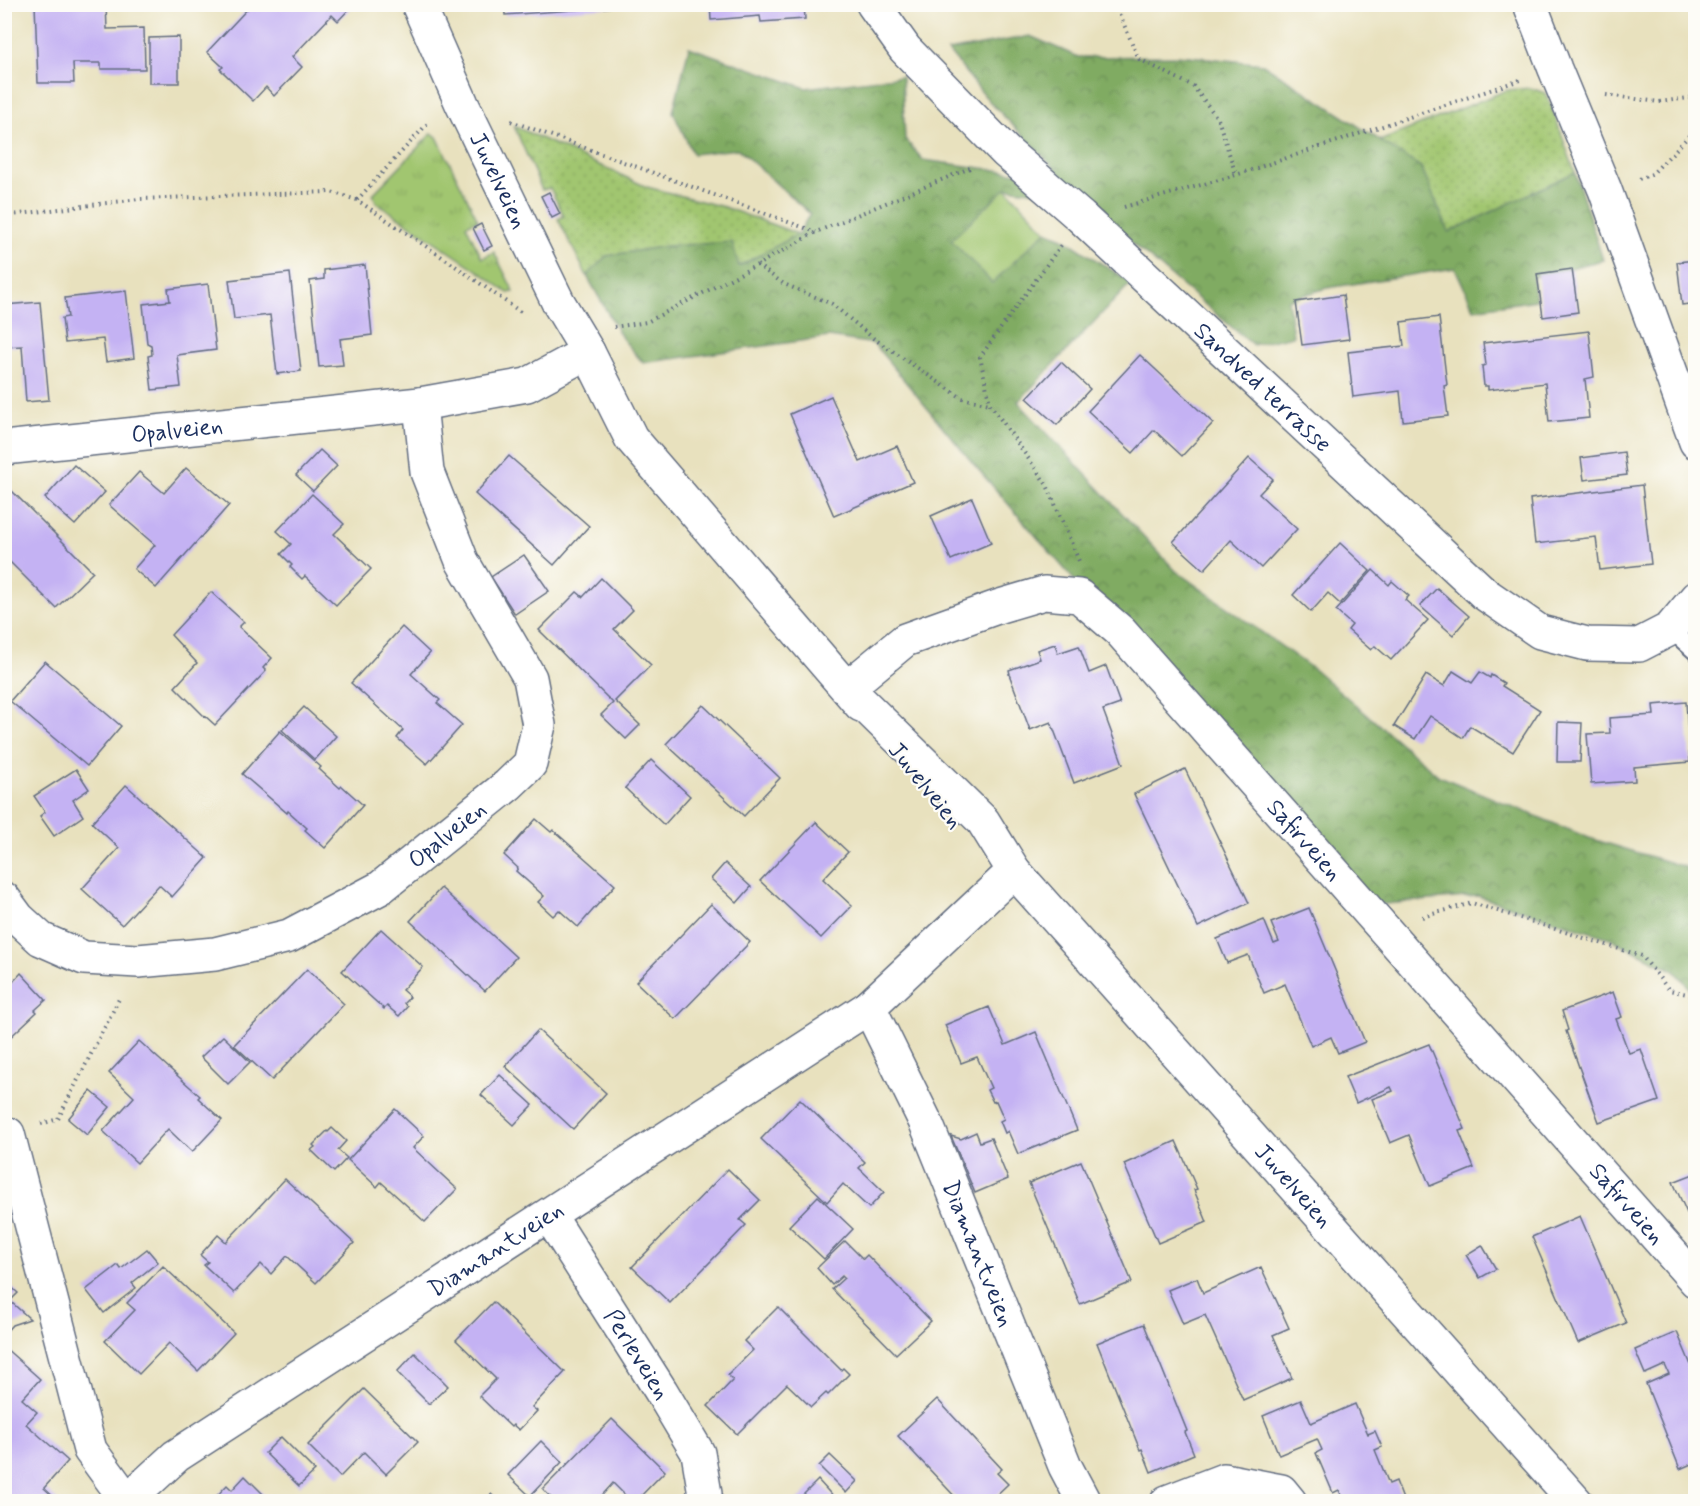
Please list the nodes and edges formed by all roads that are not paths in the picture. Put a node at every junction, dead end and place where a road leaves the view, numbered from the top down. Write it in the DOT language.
graph roads {
  1 [pos="418,4"];
  2 [pos="873,4"];
  3 [pos="1530,4"];
  4 [pos="588,352"];
  5 [pos="420,404"];
  6 [pos="1695,442"];
  7 [pos="4,448"];
  8 [pos="1695,598"];
  9 [pos="1670,629"];
  10 [pos="1695,652"];
  11 [pos="847,688"];
  12 [pos="1014,871"];
  13 [pos="4,899"];
  14 [pos="869,1007"];
  15 [pos="8,1134"];
  16 [pos="549,1215"];
  17 [pos="1695,1281"];
  18 [pos="128,1501"];
  19 [pos="700,1502"];
  20 [pos="1084,1502"];
  21 [pos="1167,1502"];
  22 [pos="1290,1502"];
  23 [pos="1576,1502"];
  1 -- 4 [label="street, Juvelveien"];
  2 -- 9 [label="street, Sandved terrasse"];
  3 -- 6 [label="street"];
  4 -- 5 [label="street, Opalveien"];
  4 -- 11 [label="street, Juvelveien"];
  5 -- 7 [label="street, Opalveien"];
  5 -- 13 [label="street, Opalveien"];
  8 -- 9 [label="street, Sandved terrasse"];
  9 -- 10 [label="lane"];
  11 -- 12 [label="street, Juvelveien"];
  11 -- 17 [label="street, Safirveien"];
  12 -- 14 [label="street, Diamantveien"];
  12 -- 23 [label="street, Juvelveien"];
  14 -- 16 [label="street, Diamantveien"];
  14 -- 20 [label="street, Diamantveien"];
  15 -- 18 [label="street, Diamantveien"];
  16 -- 18 [label="street, Diamantveien"];
  16 -- 19 [label="street, Perleveien"];
  21 -- 22 [label="street"];
}
